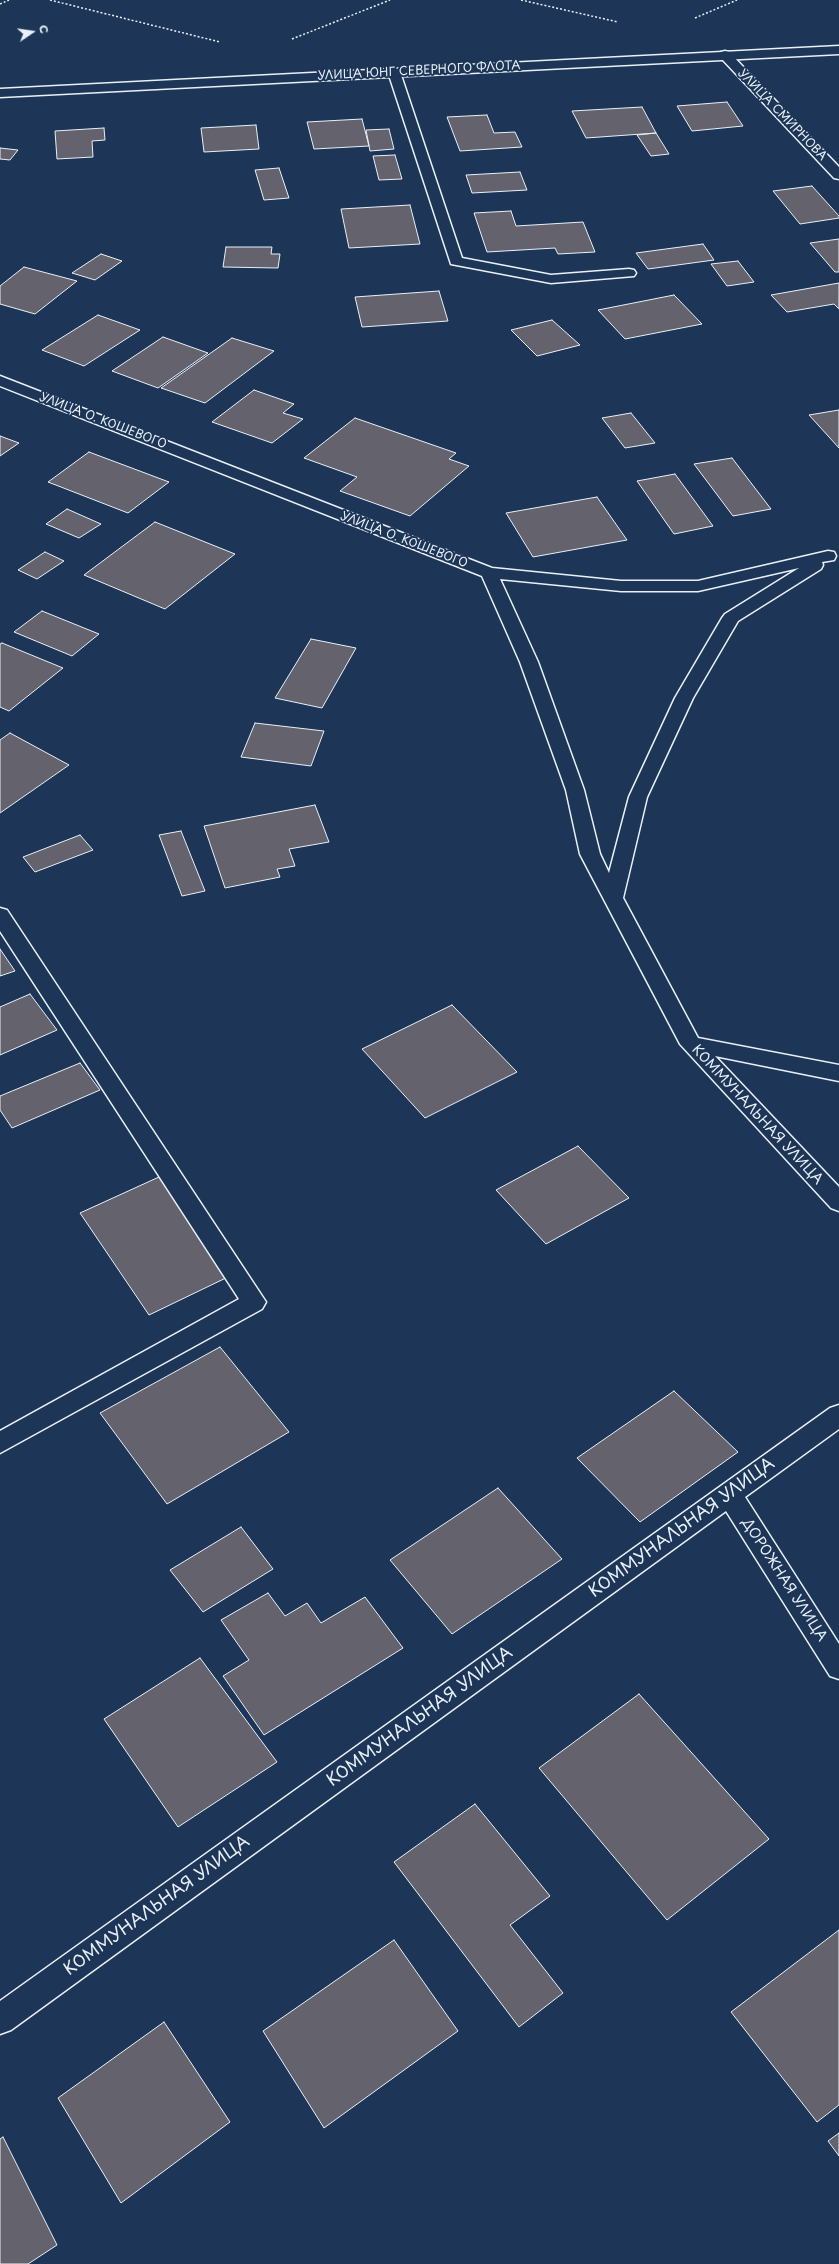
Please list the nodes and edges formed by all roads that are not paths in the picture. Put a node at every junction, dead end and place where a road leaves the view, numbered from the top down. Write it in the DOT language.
graph roads {
  1 [pos="839,50"];
  2 [pos="725,55"];
  3 [pos="394,72"];
  4 [pos="0,93"];
  5 [pos="839,175"];
  6 [pos="629,273"];
  7 [pos="0,381"];
  8 [pos="834,554"];
  9 [pos="489,573"];
  10 [pos="613,898"];
  11 [pos="0,915"];
  12 [pos="691,1044"];
  13 [pos="839,1073"];
  14 [pos="839,1202"];
  15 [pos="839,1415"];
  16 [pos="0,1443"];
  17 [pos="729,1494"];
  18 [pos="839,1667"];
  19 [pos="0,2019"];
  1 -- 2 [label="street, УЛИЦА ЮНГ СЕВЕРНОГО ФЛОТА"];
  2 -- 3 [label="street, УЛИЦА ЮНГ СЕВЕРНОГО ФЛОТА"];
  2 -- 5 [label="street, УЛИЦА СМИРНОВА"];
  3 -- 4 [label="street, УЛИЦА ЮНГ СЕВЕРНОГО ФЛОТА"];
  3 -- 6 [label="street"];
  7 -- 9 [label="street, УЛИЦА О. КОШЕВОГО"];
  8 -- 9 [label="street, УЛИЦА О. КОШЕВОГО"];
  8 -- 10 [label="street"];
  9 -- 10 [label="street, КОММУНАЛЬНАЯ УЛИЦА"];
  10 -- 12 [label="street, КОММУНАЛЬНАЯ УЛИЦА"];
  11 -- 16 [label="street"];
  12 -- 13 [label="street"];
  12 -- 14 [label="street, КОММУНАЛЬНАЯ УЛИЦА"];
  15 -- 17 [label="street, КОММУНАЛЬНАЯ УЛИЦА"];
  17 -- 18 [label="street, ДОРОЖНАЯ УЛИЦА"];
  17 -- 19 [label="street, КОММУНАЛЬНАЯ УЛИЦА"];
}
